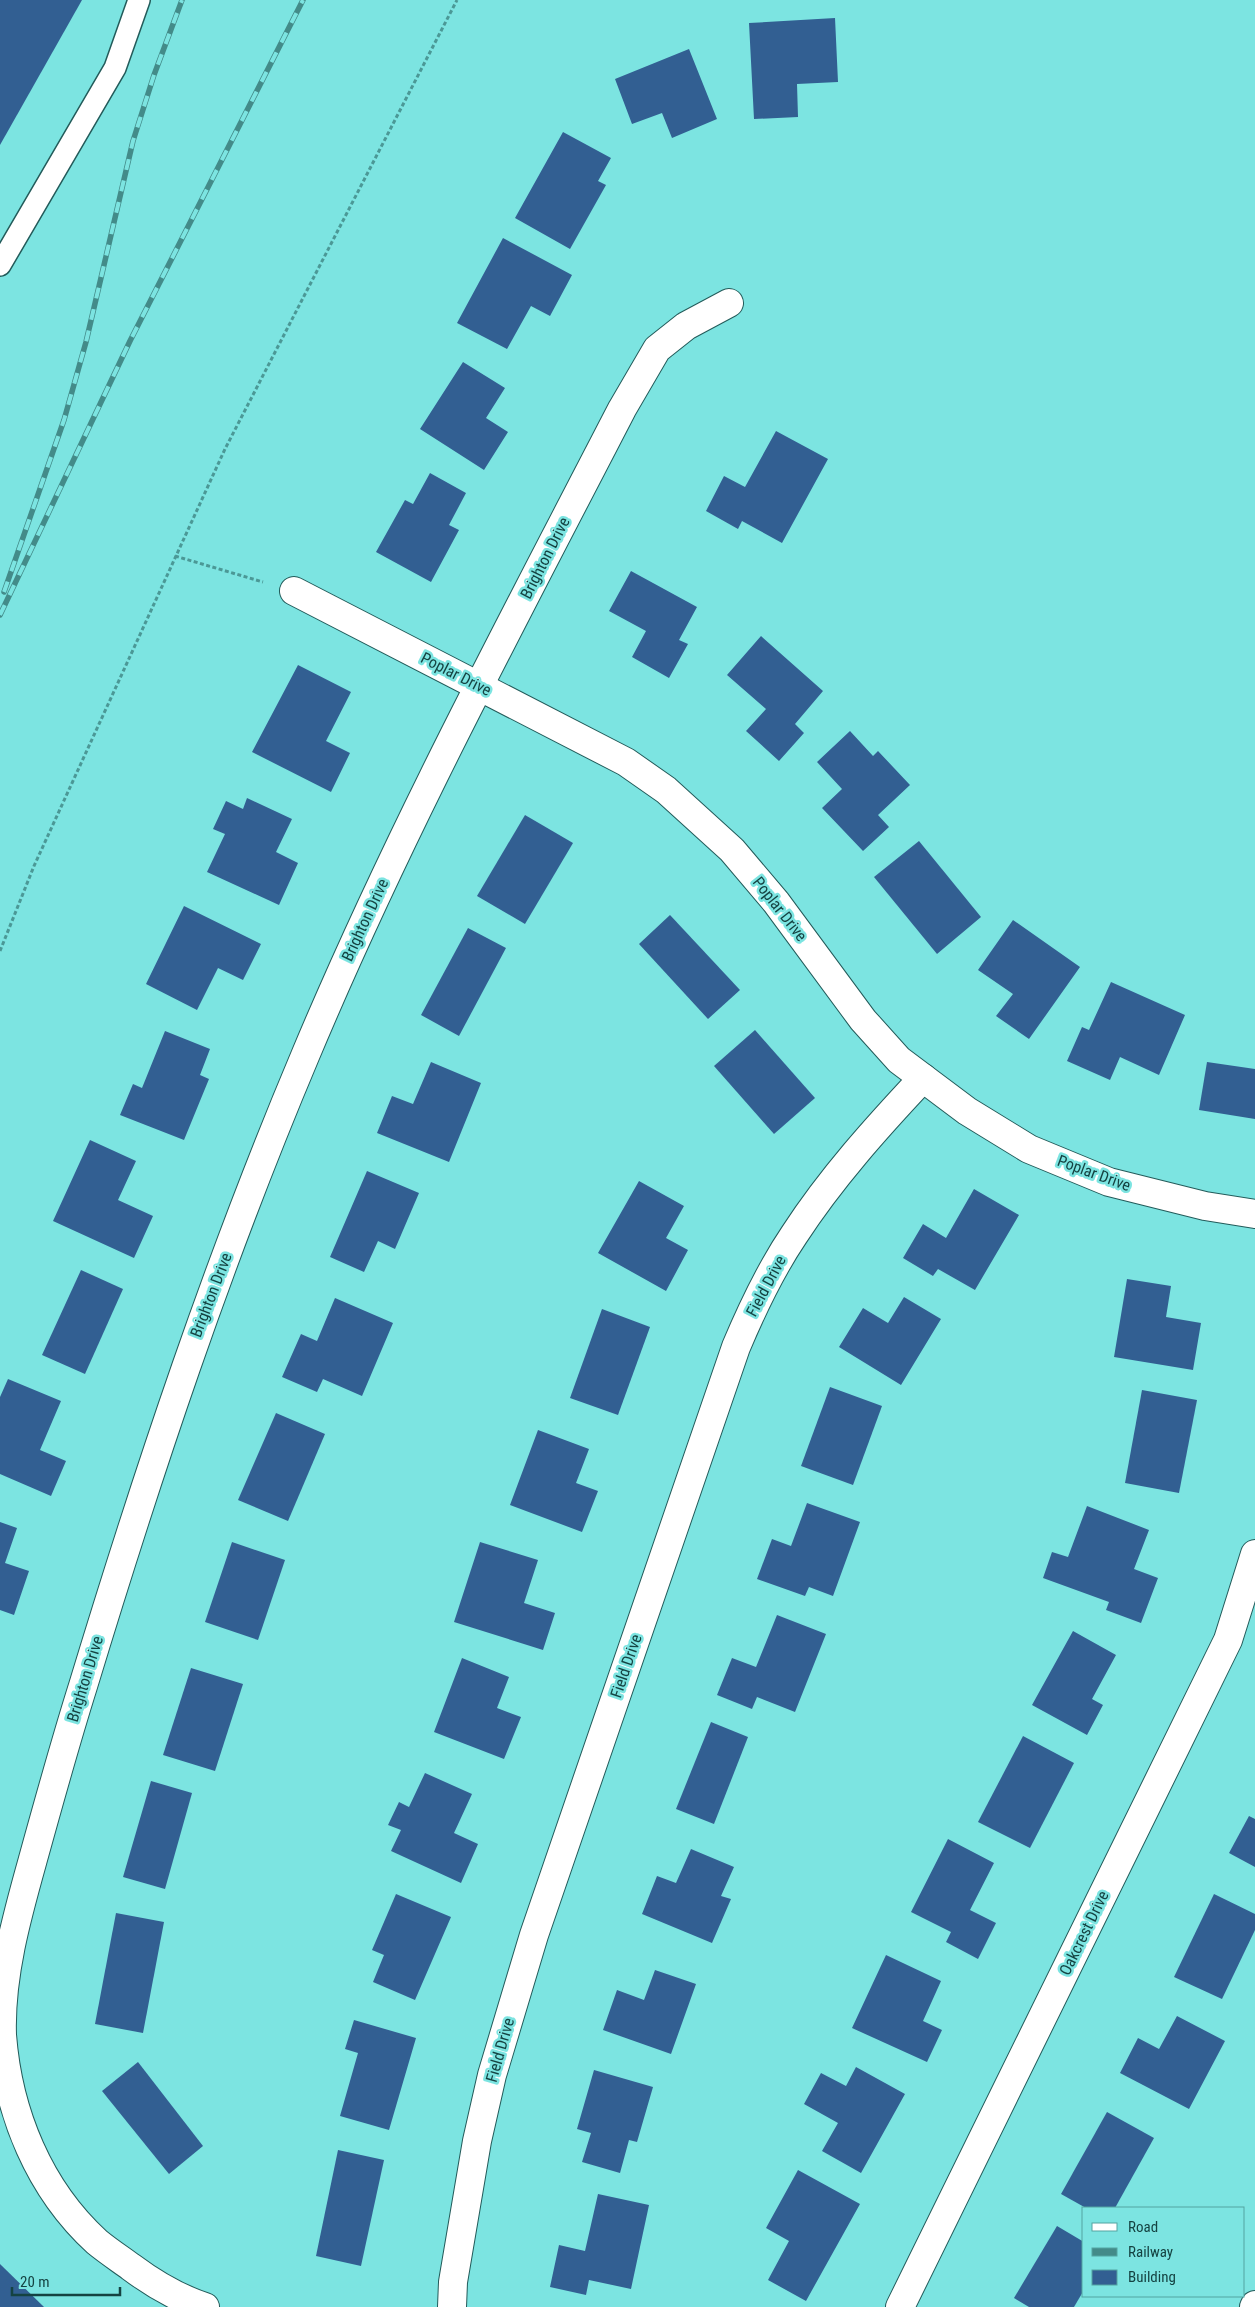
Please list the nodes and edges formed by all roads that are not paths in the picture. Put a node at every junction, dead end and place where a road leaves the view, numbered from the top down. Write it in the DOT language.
graph roads {
  1 [pos="139,0"];
  2 [pos="0,265"];
  3 [pos="729,303"];
  4 [pos="294,591"];
  5 [pos="479,686"];
  6 [pos="923,1078"];
  7 [pos="1255,1214"];
  8 [pos="1255,1554"];
  9 [pos="205,2307"];
  10 [pos="452,2307"];
  11 [pos="900,2307"];
  1 -- 2 [label="lane"];
  3 -- 5 [label="street, Brighton Drive"];
  4 -- 5 [label="street, Poplar Drive"];
  5 -- 6 [label="street, Poplar Drive"];
  5 -- 9 [label="street, Brighton Drive"];
  6 -- 7 [label="street, Poplar Drive"];
  6 -- 10 [label="street, Field Drive"];
  8 -- 11 [label="street, Oakcrest Drive"];
}
